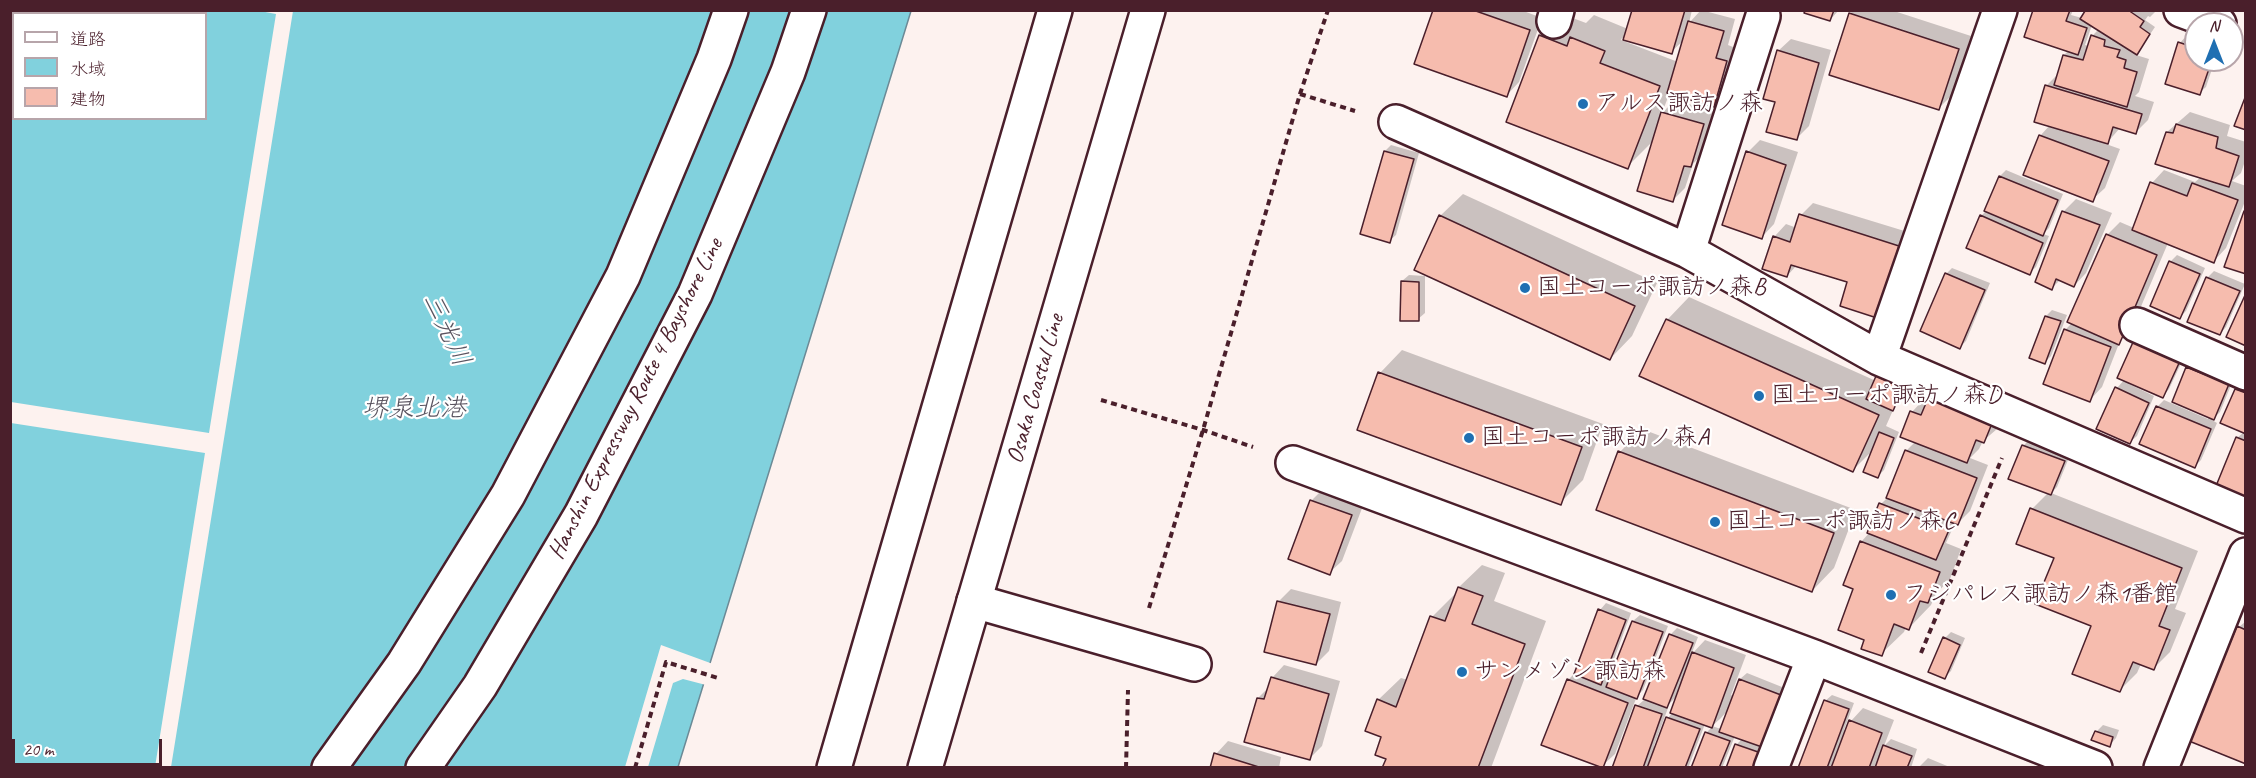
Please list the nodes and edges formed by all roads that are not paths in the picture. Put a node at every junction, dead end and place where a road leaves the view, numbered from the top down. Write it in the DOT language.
graph roads {
  1 [pos="730,10"];
  2 [pos="809,10"];
  3 [pos="1054,10"];
  4 [pos="1148,10"];
  5 [pos="2000,10"];
  6 [pos="1763,16"];
  7 [pos="1396,123"];
  8 [pos="1688,251"];
  9 [pos="2137,325"];
  10 [pos="1880,358"];
  11 [pos="2246,373"];
  12 [pos="1293,463"];
  13 [pos="2246,516"];
  14 [pos="2246,555"];
  15 [pos="974,601"];
  16 [pos="1814,657"];
  17 [pos="1194,664"];
  18 [pos="329,768"];
  19 [pos="423,768"];
  20 [pos="834,768"];
  21 [pos="925,768"];
  22 [pos="1771,768"];
  23 [pos="2095,768"];
  24 [pos="2161,768"];
  1 -- 18 [label="main road"];
  2 -- 19 [label="main road, Hanshin Expressway Route 4 Bayshore Line"];
  3 -- 20 [label="main road"];
  4 -- 15 [label="main road, Osaka Coastal Line"];
  5 -- 10 [label="main road"];
  6 -- 8 [label="main road"];
  7 -- 8 [label="main road"];
  8 -- 10 [label="main road"];
  9 -- 11 [label="main road"];
  10 -- 13 [label="main road"];
  12 -- 16 [label="main road"];
  14 -- 24 [label="main road"];
  15 -- 17 [label="main road"];
  15 -- 21 [label="main road, Osaka Coastal Line"];
  16 -- 22 [label="main road"];
  16 -- 23 [label="main road"];
}
